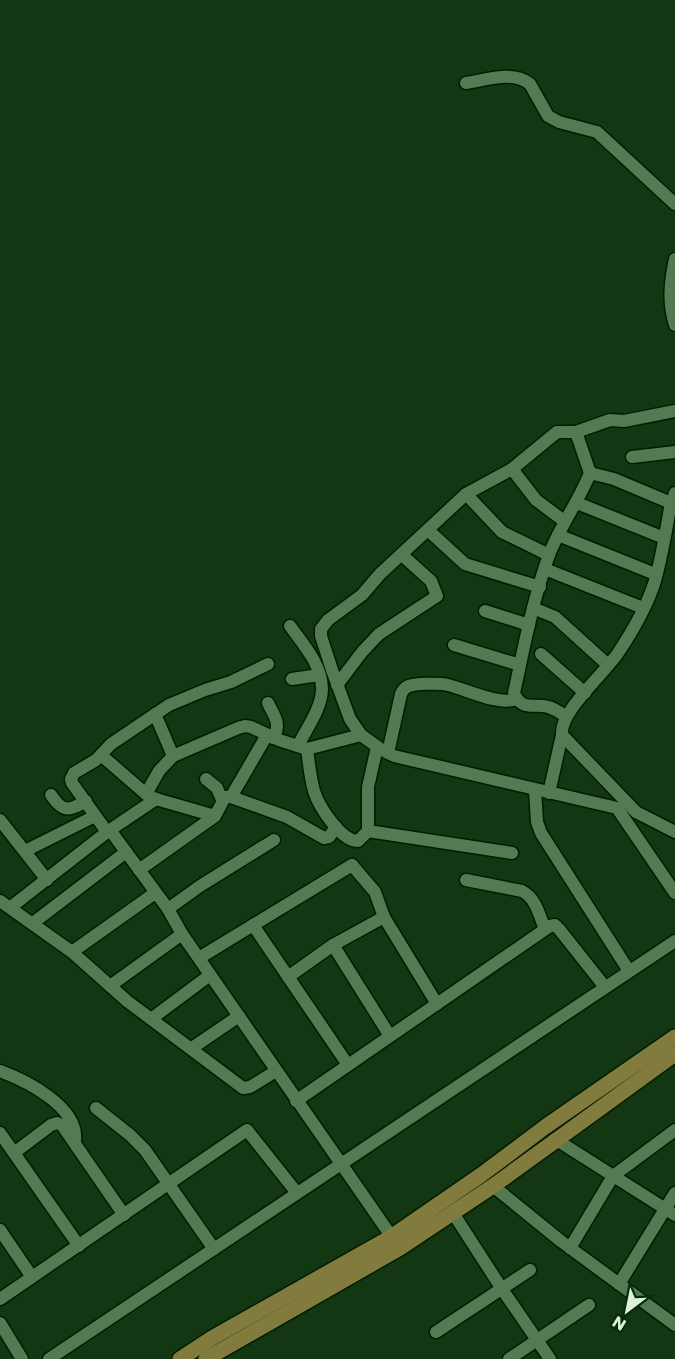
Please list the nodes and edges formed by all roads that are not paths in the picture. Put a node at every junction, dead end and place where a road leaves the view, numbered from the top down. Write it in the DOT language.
graph roads {
  1 [pos="466,83"];
  2 [pos="675,204"];
  3 [pos="675,259"];
  4 [pos="675,325"];
  5 [pos="675,411"];
  6 [pos="576,432"];
  7 [pos="675,452"];
  8 [pos="632,457"];
  9 [pos="512,469"];
  10 [pos="590,473"];
  11 [pos="466,494"];
  12 [pos="673,498"];
  13 [pos="577,503"];
  14 [pos="564,521"];
  15 [pos="429,531"];
  16 [pos="564,537"];
  17 [pos="664,538"];
  18 [pos="402,555"];
  19 [pos="549,555"];
  20 [pos="550,572"];
  21 [pos="656,574"];
  22 [pos="540,587"];
  23 [pos="643,608"];
  24 [pos="485,611"];
  25 [pos="540,611"];
  26 [pos="529,625"];
  27 [pos="290,626"];
  28 [pos="454,645"];
  29 [pos="541,654"];
  30 [pos="268,664"];
  31 [pos="520,665"];
  32 [pos="608,665"];
  33 [pos="319,675"];
  34 [pos="292,679"];
  35 [pos="337,685"];
  36 [pos="585,693"];
  37 [pos="522,702"];
  38 [pos="268,703"];
  39 [pos="155,714"];
  40 [pos="566,716"];
  41 [pos="361,735"];
  42 [pos="562,735"];
  43 [pos="270,737"];
  44 [pos="302,747"];
  45 [pos="382,750"];
  46 [pos="101,754"];
  47 [pos="173,756"];
  48 [pos="206,779"];
  49 [pos="611,786"];
  50 [pos="535,790"];
  51 [pos="549,793"];
  52 [pos="51,795"];
  53 [pos="151,796"];
  54 [pos="227,799"];
  55 [pos="86,801"];
  56 [pos="603,805"];
  57 [pos="617,808"];
  58 [pos="636,812"];
  59 [pos="95,816"];
  60 [pos="214,816"];
  61 [pos="0,820"];
  62 [pos="336,826"];
  63 [pos="109,831"];
  64 [pos="368,831"];
  65 [pos="675,832"];
  66 [pos="274,840"];
  67 [pos="25,851"];
  68 [pos="126,852"];
  69 [pos="512,853"];
  70 [pos="139,870"];
  71 [pos="47,880"];
  72 [pos="466,880"];
  73 [pos="154,893"];
  74 [pos="675,893"];
  75 [pos="5,904"];
  76 [pos="168,909"];
  77 [pos="384,916"];
  78 [pos="33,924"];
  79 [pos="253,925"];
  80 [pos="545,929"];
  81 [pos="182,934"];
  82 [pos="675,941"];
  83 [pos="333,945"];
  84 [pos="72,952"];
  85 [pos="199,958"];
  86 [pos="210,975"];
  87 [pos="288,977"];
  88 [pos="618,978"];
  89 [pos="111,986"];
  90 [pos="436,1004"];
  91 [pos="239,1016"];
  92 [pos="151,1019"];
  93 [pos="390,1036"];
  94 [pos="675,1037"];
  95 [pos="192,1048"];
  96 [pos="675,1054"];
  97 [pos="348,1065"];
  98 [pos="0,1071"];
  99 [pos="276,1071"];
  100 [pos="296,1101"];
  101 [pos="96,1108"];
  102 [pos="675,1130"];
  103 [pos="0,1133"];
  104 [pos="555,1139"];
  105 [pos="75,1142"];
  106 [pos="14,1153"];
  107 [pos="340,1164"];
  108 [pos="613,1176"];
  109 [pos="168,1184"];
  110 [pos="493,1186"];
  111 [pos="297,1192"];
  112 [pos="675,1192"];
  113 [pos="670,1212"];
  114 [pos="453,1213"];
  115 [pos="124,1215"];
  116 [pos="0,1230"];
  117 [pos="395,1243"];
  118 [pos="79,1246"];
  119 [pos="570,1248"];
  120 [pos="214,1249"];
  121 [pos="531,1270"];
  122 [pos="32,1277"];
  123 [pos="619,1284"];
  124 [pos="502,1289"];
  125 [pos="0,1299"];
  126 [pos="589,1305"];
  127 [pos="673,1320"];
  128 [pos="0,1323"];
  129 [pos="436,1332"];
  130 [pos="537,1340"];
  131 [pos="22,1359"];
  132 [pos="49,1359"];
  133 [pos="180,1359"];
  134 [pos="206,1359"];
  135 [pos="509,1359"];
  136 [pos="550,1359"];
  1 -- 2 [label="street"];
  3 -- 4 [label="street"];
  5 -- 6 [label="street"];
  6 -- 9 [label="street"];
  6 -- 10 [label="street"];
  7 -- 8 [label="street"];
  9 -- 11 [label="street"];
  9 -- 14 [label="street"];
  10 -- 12 [label="street"];
  10 -- 13 [label="street"];
  11 -- 15 [label="street"];
  11 -- 19 [label="street"];
  12 -- 17 [label="street"];
  13 -- 14 [label="street"];
  13 -- 17 [label="street"];
  14 -- 16 [label="street"];
  15 -- 18 [label="street"];
  15 -- 22 [label="street"];
  16 -- 19 [label="street"];
  16 -- 21 [label="street"];
  17 -- 21 [label="street"];
  18 -- 35 [label="street"];
  18 -- 35 [label="street"];
  19 -- 20 [label="street"];
  20 -- 22 [label="street"];
  20 -- 23 [label="street"];
  21 -- 23 [label="street"];
  22 -- 25 [label="street"];
  23 -- 32 [label="street"];
  24 -- 26 [label="street"];
  25 -- 26 [label="street"];
  25 -- 32 [label="street"];
  26 -- 31 [label="street"];
  27 -- 33 [label="street"];
  28 -- 31 [label="street"];
  29 -- 36 [label="street"];
  30 -- 39 [label="street"];
  31 -- 37 [label="street"];
  32 -- 36 [label="street"];
  33 -- 34 [label="street"];
  33 -- 44 [label="street"];
  35 -- 41 [label="street"];
  36 -- 40 [label="street"];
  37 -- 40 [label="street"];
  37 -- 45 [label="street"];
  38 -- 43 [label="street"];
  39 -- 46 [label="street"];
  39 -- 47 [label="street"];
  40 -- 42 [label="street"];
  41 -- 44 [label="street"];
  41 -- 45 [label="street"];
  42 -- 49 [label="street"];
  42 -- 51 [label="street"];
  43 -- 44 [label="street"];
  43 -- 47 [label="street"];
  43 -- 54 [label="street"];
  44 -- 62 [label="street"];
  45 -- 50 [label="street"];
  45 -- 64 [label="street"];
  46 -- 53 [label="street"];
  46 -- 55 [label="street"];
  47 -- 53 [label="street"];
  48 -- 54 [label="street"];
  49 -- 56 [label="street"];
  49 -- 58 [label="street"];
  50 -- 51 [label="street"];
  50 -- 88 [label="street"];
  51 -- 56 [label="street"];
  52 -- 55 [label="street"];
  53 -- 60 [label="street"];
  53 -- 63 [label="street"];
  54 -- 60 [label="street"];
  54 -- 62 [label="street"];
  55 -- 59 [label="street"];
  56 -- 57 [label="street"];
  57 -- 58 [label="street"];
  57 -- 74 [label="street"];
  58 -- 65 [label="street"];
  59 -- 63 [label="street"];
  59 -- 67 [label="street"];
  60 -- 70 [label="street"];
  61 -- 67 [label="street"];
  62 -- 64 [label="street"];
  63 -- 68 [label="street"];
  63 -- 71 [label="street"];
  64 -- 69 [label="street"];
  66 -- 76 [label="street"];
  67 -- 71 [label="street"];
  68 -- 70 [label="street"];
  68 -- 78 [label="street"];
  70 -- 73 [label="street"];
  71 -- 75 [label="street"];
  72 -- 80 [label="street"];
  73 -- 76 [label="street"];
  73 -- 84 [label="street"];
  75 -- 78 [label="street"];
  76 -- 81 [label="street"];
  77 -- 79 [label="street"];
  77 -- 83 [label="street"];
  77 -- 90 [label="street"];
  78 -- 84 [label="street"];
  79 -- 85 [label="street"];
  79 -- 87 [label="street"];
  80 -- 88 [label="street"];
  80 -- 90 [label="street"];
  81 -- 85 [label="street"];
  81 -- 89 [label="street"];
  82 -- 88 [label="street"];
  83 -- 87 [label="street"];
  83 -- 93 [label="street"];
  84 -- 89 [label="street"];
  85 -- 86 [label="street"];
  86 -- 91 [label="street"];
  86 -- 92 [label="street"];
  87 -- 97 [label="street"];
  88 -- 107 [label="street"];
  89 -- 92 [label="street"];
  90 -- 93 [label="street"];
  91 -- 95 [label="street"];
  91 -- 99 [label="street"];
  92 -- 95 [label="street"];
  93 -- 97 [label="street"];
  94 -- 117 [label="main road"];
  95 -- 99 [label="street"];
  96 -- 104 [label="main road"];
  97 -- 100 [label="street"];
  98 -- 105 [label="street"];
  99 -- 100 [label="street"];
  100 -- 107 [label="street"];
  101 -- 109 [label="street"];
  102 -- 108 [label="street"];
  103 -- 106 [label="street"];
  104 -- 108 [label="street"];
  104 -- 110 [label="main road"];
  105 -- 106 [label="street"];
  105 -- 115 [label="street"];
  106 -- 118 [label="street"];
  107 -- 111 [label="street"];
  107 -- 117 [label="street"];
  108 -- 113 [label="street"];
  108 -- 119 [label="street"];
  109 -- 111 [label="street"];
  109 -- 115 [label="street"];
  109 -- 120 [label="street"];
  110 -- 114 [label="main road"];
  110 -- 119 [label="street"];
  111 -- 120 [label="street"];
  112 -- 113 [label="street"];
  113 -- 123 [label="street"];
  114 -- 117 [label="main road"];
  114 -- 124 [label="street"];
  115 -- 118 [label="street"];
  116 -- 122 [label="street"];
  117 -- 133 [label="main road"];
  117 -- 134 [label="main road"];
  118 -- 122 [label="street"];
  119 -- 123 [label="street"];
  120 -- 132 [label="street"];
  121 -- 124 [label="street"];
  122 -- 125 [label="street"];
  123 -- 127 [label="street"];
  124 -- 129 [label="street"];
  124 -- 130 [label="street"];
  126 -- 130 [label="street"];
  128 -- 131 [label="street"];
  130 -- 135 [label="street"];
  130 -- 136 [label="street"];
}
